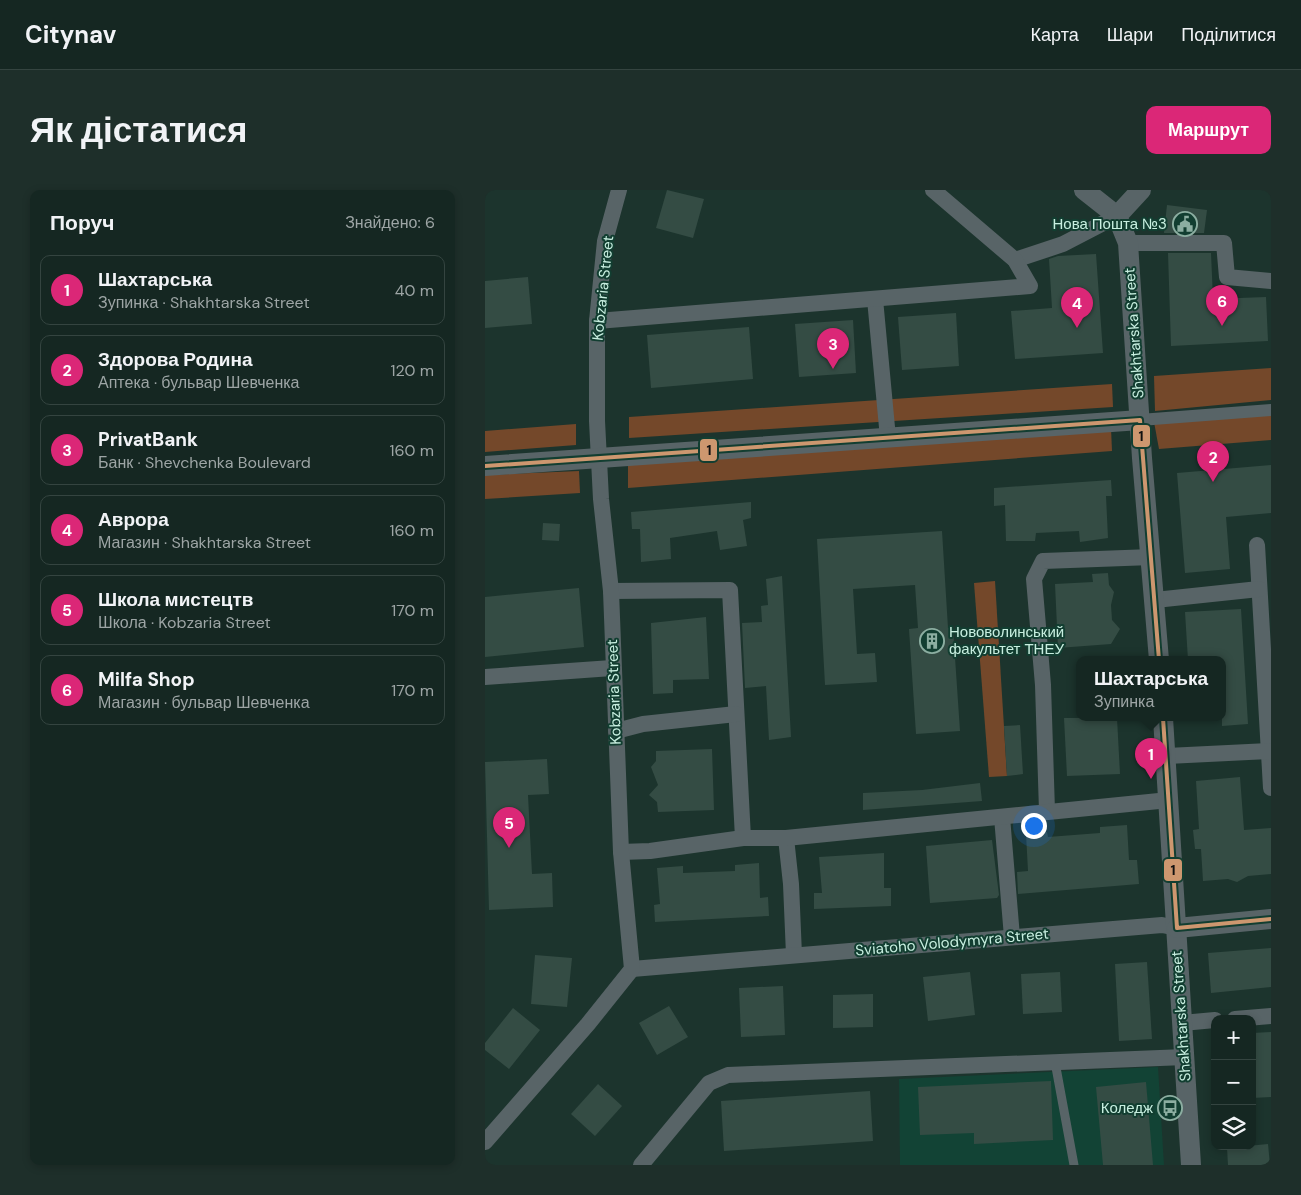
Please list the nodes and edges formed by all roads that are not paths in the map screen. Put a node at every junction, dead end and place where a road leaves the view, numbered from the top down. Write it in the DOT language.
graph roads {
  1 [pos="619,190"];
  2 [pos="933,190"];
  3 [pos="1084,190"];
  4 [pos="1141,190"];
  5 [pos="1117,216"];
  6 [pos="1128,243"];
  7 [pos="1015,260"];
  8 [pos="1271,281"];
  9 [pos="875,299"];
  10 [pos="597,321"];
  11 [pos="1271,410"];
  12 [pos="1140,420"];
  13 [pos="888,438"];
  14 [pos="599,458"];
  15 [pos="485,466"];
  16 [pos="1257,545"];
  17 [pos="1152,557"];
  18 [pos="1259,589"];
  19 [pos="611,591"];
  20 [pos="1155,600"];
  21 [pos="1159,656"];
  22 [pos="612,668"];
  23 [pos="485,677"];
  24 [pos="737,714"];
  25 [pos="1163,721"];
  26 [pos="616,731"];
  27 [pos="1269,751"];
  28 [pos="1167,756"];
  29 [pos="1271,788"];
  30 [pos="1169,800"];
  31 [pos="1047,811"];
  32 [pos="1002,817"];
  33 [pos="743,838"];
  34 [pos="786,838"];
  35 [pos="621,852"];
  36 [pos="1271,919"];
  37 [pos="1177,928"];
  38 [pos="1012,937"];
  39 [pos="794,954"];
  40 [pos="632,968"];
  41 [pos="1271,1016"];
  42 [pos="1256,1017"];
  43 [pos="1211,1020"];
  44 [pos="1182,1023"];
  45 [pos="1185,1057"];
  46 [pos="1055,1062"];
  47 [pos="485,1142"];
  48 [pos="641,1165"];
  49 [pos="1074,1165"];
  50 [pos="1191,1165"];
  1 -- 10 [label="street, Kobzaria Street"];
  2 -- 7 [label="street"];
  3 -- 5 [label="street"];
  4 -- 5 [label="street"];
  5 -- 6 [label="street, Shakhtarska Street"];
  5 -- 7 [label="street"];
  6 -- 8 [label="street"];
  6 -- 12 [label="street, Shakhtarska Street"];
  7 -- 9 [label="street"];
  9 -- 10 [label="street"];
  9 -- 13 [label="street"];
  10 -- 14 [label="street, Kobzaria Street"];
  11 -- 12 [label="street"];
  12 -- 13 [label="street"];
  12 -- 17 [label="street, Shakhtarska Street"];
  13 -- 14 [label="street"];
  14 -- 15 [label="street"];
  14 -- 19 [label="street, Kobzaria Street"];
  16 -- 18 [label="street"];
  17 -- 20 [label="street, Shakhtarska Street"];
  17 -- 31 [label="street"];
  18 -- 20 [label="street"];
  18 -- 27 [label="street"];
  19 -- 22 [label="street, Kobzaria Street"];
  19 -- 24 [label="street"];
  20 -- 21 [label="street, Shakhtarska Street"];
  22 -- 23 [label="street"];
  22 -- 26 [label="street, Kobzaria Street"];
  24 -- 26 [label="street"];
  24 -- 33 [label="street"];
  25 -- 28 [label="street, Shakhtarska Street"];
  26 -- 35 [label="street, Kobzaria Street"];
  27 -- 28 [label="street"];
  27 -- 29 [label="street"];
  28 -- 30 [label="street, Shakhtarska Street"];
  30 -- 31 [label="street"];
  30 -- 37 [label="street, Shakhtarska Street"];
  31 -- 32 [label="street"];
  32 -- 34 [label="street"];
  32 -- 38 [label="street"];
  33 -- 34 [label="street"];
  33 -- 35 [label="street"];
  34 -- 39 [label="street"];
  35 -- 40 [label="street, Kobzaria Street"];
  36 -- 37 [label="street, Sviatoho Volodymyra Street"];
  37 -- 38 [label="street, Sviatoho Volodymyra Street"];
  37 -- 44 [label="street, Shakhtarska Street"];
  38 -- 39 [label="street, Sviatoho Volodymyra Street"];
  39 -- 40 [label="street, Sviatoho Volodymyra Street"];
  40 -- 47 [label="street"];
  41 -- 42 [label="street"];
  43 -- 44 [label="street"];
  44 -- 45 [label="street, Shakhtarska Street"];
  45 -- 46 [label="street"];
  45 -- 50 [label="street, Shakhtarska Street"];
  46 -- 48 [label="street"];
  46 -- 49 [label="lane"];
}
